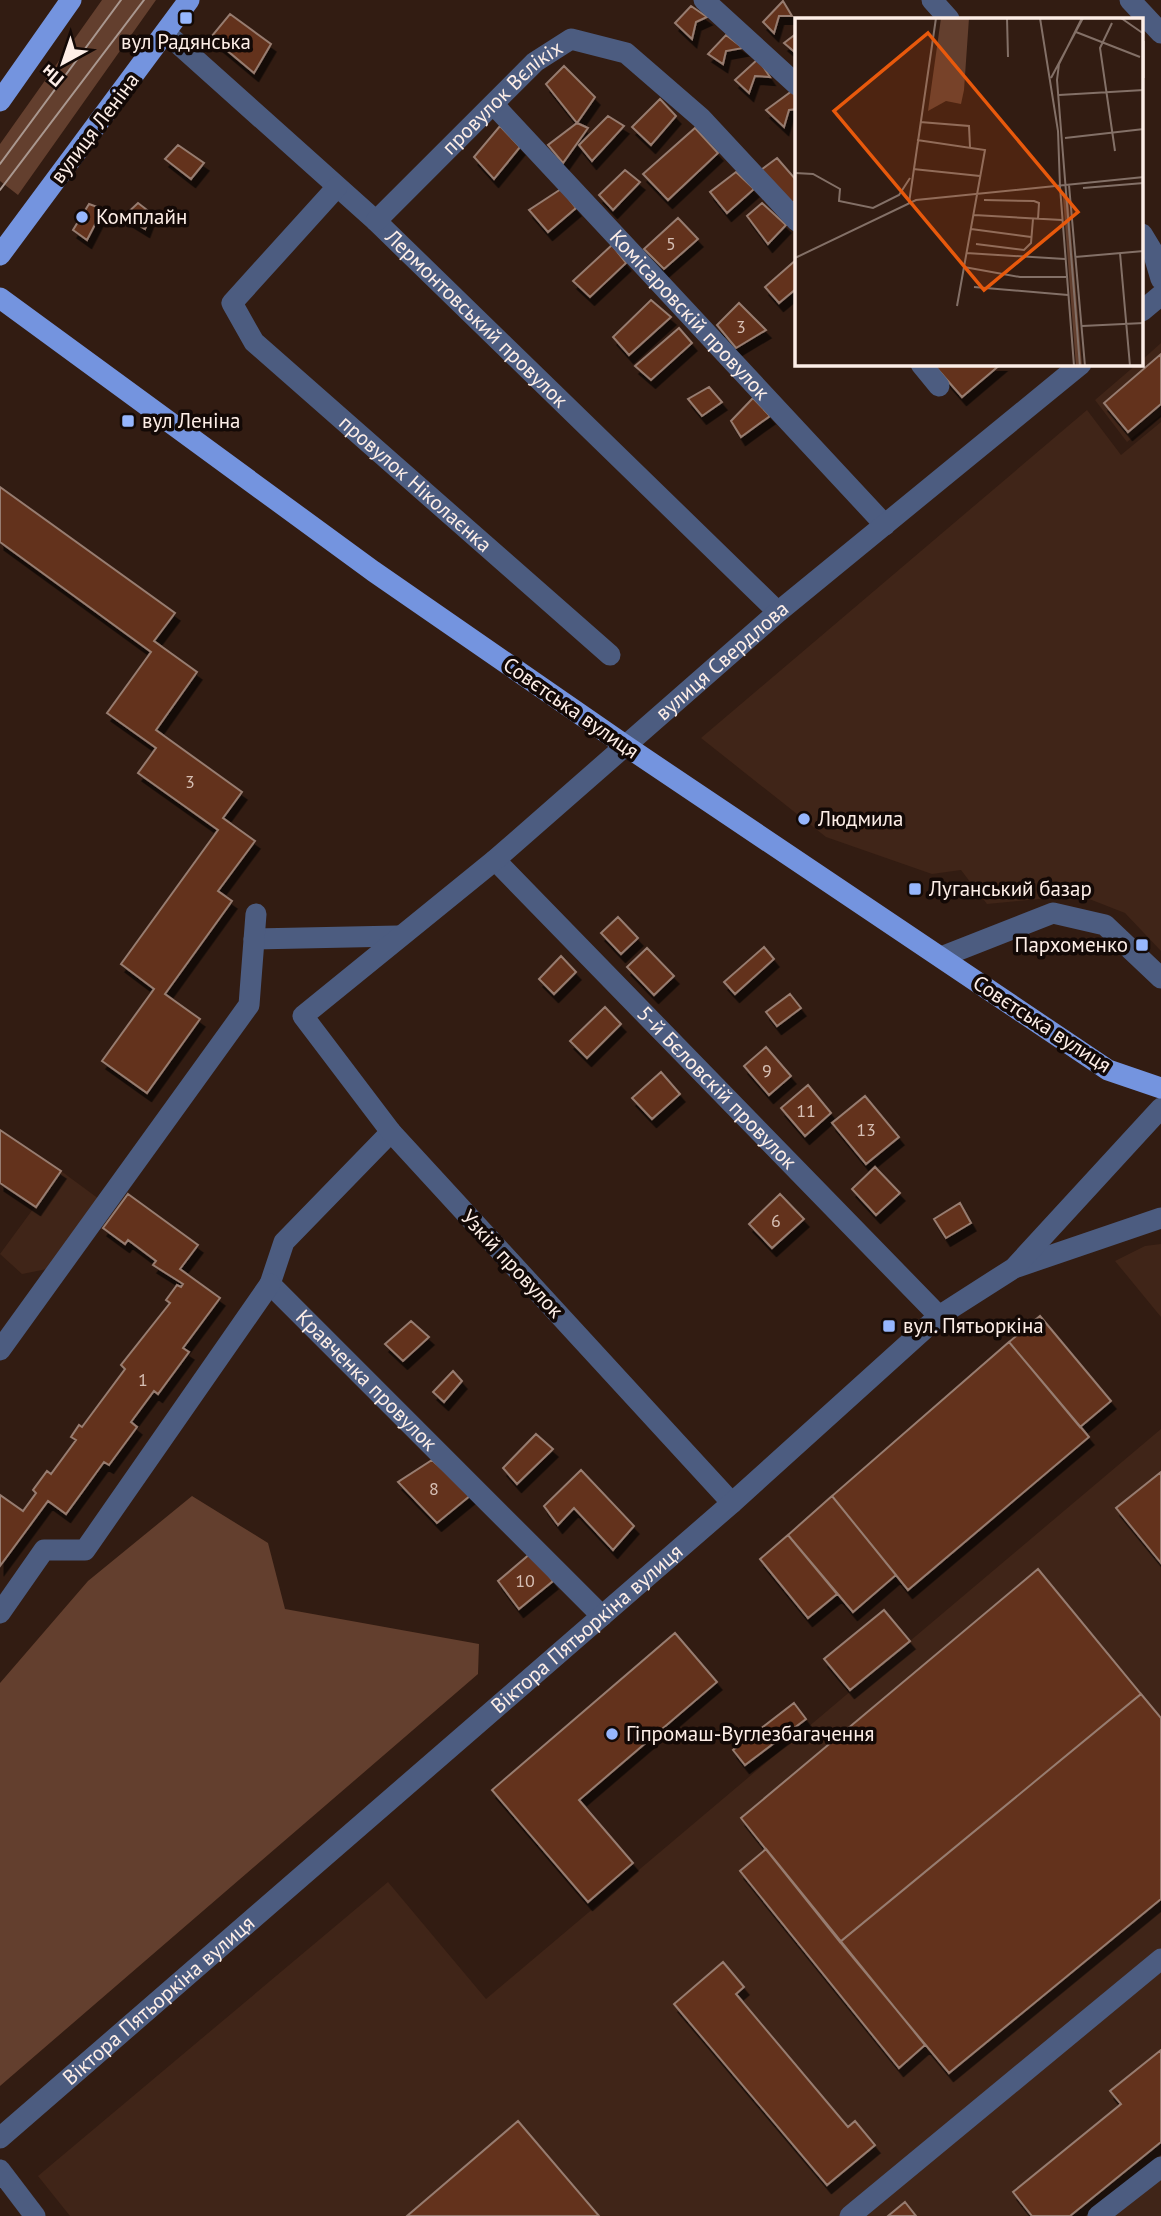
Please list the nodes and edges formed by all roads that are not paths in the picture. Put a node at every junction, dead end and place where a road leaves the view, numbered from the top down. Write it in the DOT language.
graph roads {
  1 [pos="71,0"];
  2 [pos="190,0"];
  3 [pos="704,0"];
  4 [pos="932,0"];
  5 [pos="1130,0"];
  6 [pos="948,18"];
  7 [pos="166,33"];
  8 [pos="1161,33"];
  9 [pos="795,83"];
  10 [pos="0,101"];
  11 [pos="494,105"];
  12 [pos="337,187"];
  13 [pos="795,219"];
  14 [pos="376,221"];
  15 [pos="1144,237"];
  16 [pos="0,256"];
  17 [pos="1161,279"];
  18 [pos="1161,295"];
  19 [pos="0,298"];
  20 [pos="1144,310"];
  21 [pos="923,366"];
  22 [pos="1075,366"];
  23 [pos="1057,372"];
  24 [pos="939,386"];
  25 [pos="886,525"];
  26 [pos="778,612"];
  27 [pos="610,655"];
  28 [pos="626,746"];
  29 [pos="495,860"];
  30 [pos="256,914"];
  31 [pos="398,936"];
  32 [pos="254,939"];
  33 [pos="941,957"];
  34 [pos="1161,978"];
  35 [pos="303,1016"];
  36 [pos="1161,1088"];
  37 [pos="1161,1108"];
  38 [pos="391,1132"];
  39 [pos="1161,1218"];
  40 [pos="1014,1268"];
  41 [pos="270,1284"];
  42 [pos="939,1316"];
  43 [pos="0,1350"];
  44 [pos="732,1503"];
  45 [pos="0,1614"];
  46 [pos="602,1616"];
  47 [pos="1161,1959"];
  48 [pos="0,2138"];
  49 [pos="1161,2166"];
  50 [pos="0,2169"];
  51 [pos="35,2216"];
  52 [pos="850,2216"];
  53 [pos="1098,2216"];
  1 -- 10 [label="main road"];
  2 -- 7 [label="main road, вулиця Леніна"];
  3 -- 9 [label="street"];
  4 -- 6 [label="street"];
  5 -- 8 [label="street"];
  7 -- 12 [label="street, Лермонтовський провулок"];
  7 -- 16 [label="main road, вулиця Леніна"];
  11 -- 13 [label="street, провулок Вєлікіх"];
  11 -- 14 [label="street, провулок Вєлікіх"];
  11 -- 25 [label="street, Комісаровскій провулок"];
  12 -- 14 [label="street, Лермонтовський провулок"];
  12 -- 27 [label="street, провулок Ніколаєнка"];
  14 -- 26 [label="street, Лермонтовський провулок"];
  15 -- 17 [label="street"];
  18 -- 20 [label="street"];
  19 -- 28 [label="main road, Совєтська вулиця"];
  21 -- 24 [label="street"];
  22 -- 23 [label="street, вулиця Свердлова"];
  23 -- 25 [label="street, вулиця Свердлова"];
  25 -- 26 [label="street, вулиця Свердлова"];
  26 -- 28 [label="street, вулиця Свердлова"];
  28 -- 29 [label="street, вулиця Свердлова"];
  28 -- 33 [label="main road, Совєтська вулиця"];
  29 -- 31 [label="street, вулиця Свердлова"];
  29 -- 42 [label="street, 5-й Бєловскій провулок"];
  30 -- 32 [label="street"];
  31 -- 32 [label="street"];
  31 -- 35 [label="street, вулиця Свердлова"];
  32 -- 43 [label="street"];
  33 -- 34 [label="street"];
  33 -- 36 [label="main road, Совєтська вулиця"];
  35 -- 38 [label="street, Узкій провулок"];
  37 -- 40 [label="street, Віктора Пятьоркіна вулиця"];
  38 -- 41 [label="street"];
  38 -- 44 [label="street, Узкій провулок"];
  39 -- 40 [label="street"];
  40 -- 42 [label="street, Віктора Пятьоркіна вулиця"];
  41 -- 45 [label="street"];
  41 -- 46 [label="street, Кравченка провулок"];
  42 -- 44 [label="street, Віктора Пятьоркіна вулиця"];
  44 -- 46 [label="street, Віктора Пятьоркіна вулиця"];
  46 -- 48 [label="street, Віктора Пятьоркіна вулиця"];
  47 -- 52 [label="street"];
  49 -- 53 [label="street"];
  50 -- 51 [label="street"];
}
